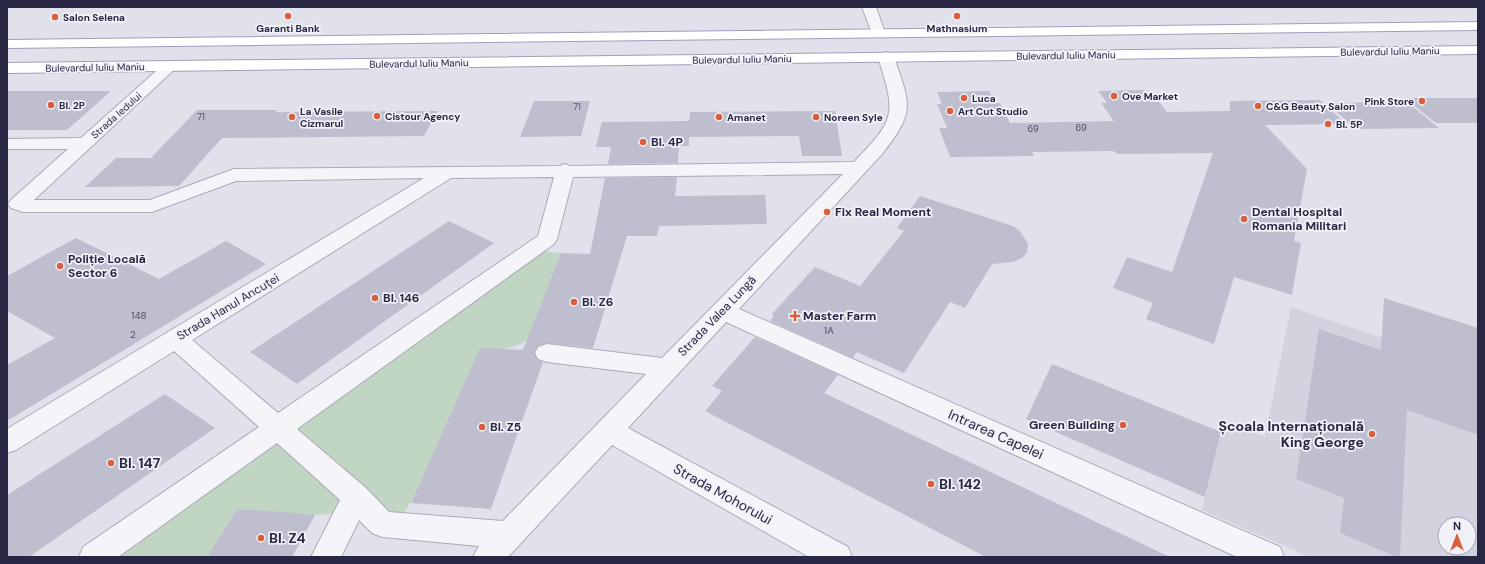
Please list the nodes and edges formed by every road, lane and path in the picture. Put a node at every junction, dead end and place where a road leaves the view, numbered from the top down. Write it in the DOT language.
graph roads {
  1 [pos="869,7"];
  2 [pos="1478,26"];
  3 [pos="878,33"];
  4 [pos="7,44"];
  5 [pos="1478,50"];
  6 [pos="886,57"];
  7 [pos="168,67"];
  8 [pos="7,68"];
  9 [pos="85,143"];
  10 [pos="7,144"];
  11 [pos="858,168"];
  12 [pos="565,170"];
  13 [pos="449,172"];
  14 [pos="722,311"];
  15 [pos="176,339"];
  16 [pos="546,353"];
  17 [pos="668,368"];
  18 [pos="277,428"];
  19 [pos="609,430"];
  20 [pos="7,442"];
  21 [pos="356,497"];
  22 [pos="508,535"];
  23 [pos="94,557"];
  24 [pos="326,557"];
  25 [pos="488,557"];
  26 [pos="837,557"];
  27 [pos="1269,557"];
  1 -- 3 [label="street"];
  2 -- 3 [label="main road, Bulevardul Iuliu Maniu"];
  3 -- 4 [label="main road, Bulevardul Iuliu Maniu"];
  3 -- 6 [label="main road"];
  5 -- 6 [label="main road, Bulevardul Iuliu Maniu"];
  6 -- 7 [label="main road, Bulevardul Iuliu Maniu"];
  6 -- 11 [label="street, Strada Valea Lungă"];
  7 -- 8 [label="main road, Bulevardul Iuliu Maniu"];
  7 -- 9 [label="street, Strada Iedului"];
  9 -- 10 [label="street, Strada Iedului"];
  9 -- 13 [label="street"];
  11 -- 12 [label="street"];
  11 -- 14 [label="street, Strada Valea Lungă"];
  12 -- 13 [label="street"];
  12 -- 18 [label="street"];
  13 -- 15 [label="street, Strada Hanul Ancuței"];
  14 -- 17 [label="street, Strada Valea Lungă"];
  14 -- 27 [label="street, Intrarea Capelei"];
  15 -- 18 [label="street"];
  15 -- 20 [label="street, Strada Hanul Ancuței"];
  16 -- 17 [label="street"];
  17 -- 19 [label="street, Strada Valea Lungă"];
  18 -- 21 [label="street"];
  18 -- 23 [label="street"];
  19 -- 22 [label="street, Strada Valea Lungă"];
  19 -- 26 [label="street, Strada Mohorului"];
  21 -- 22 [label="street"];
  21 -- 24 [label="street"];
  22 -- 25 [label="street, Strada Valea Lungă"];
}
